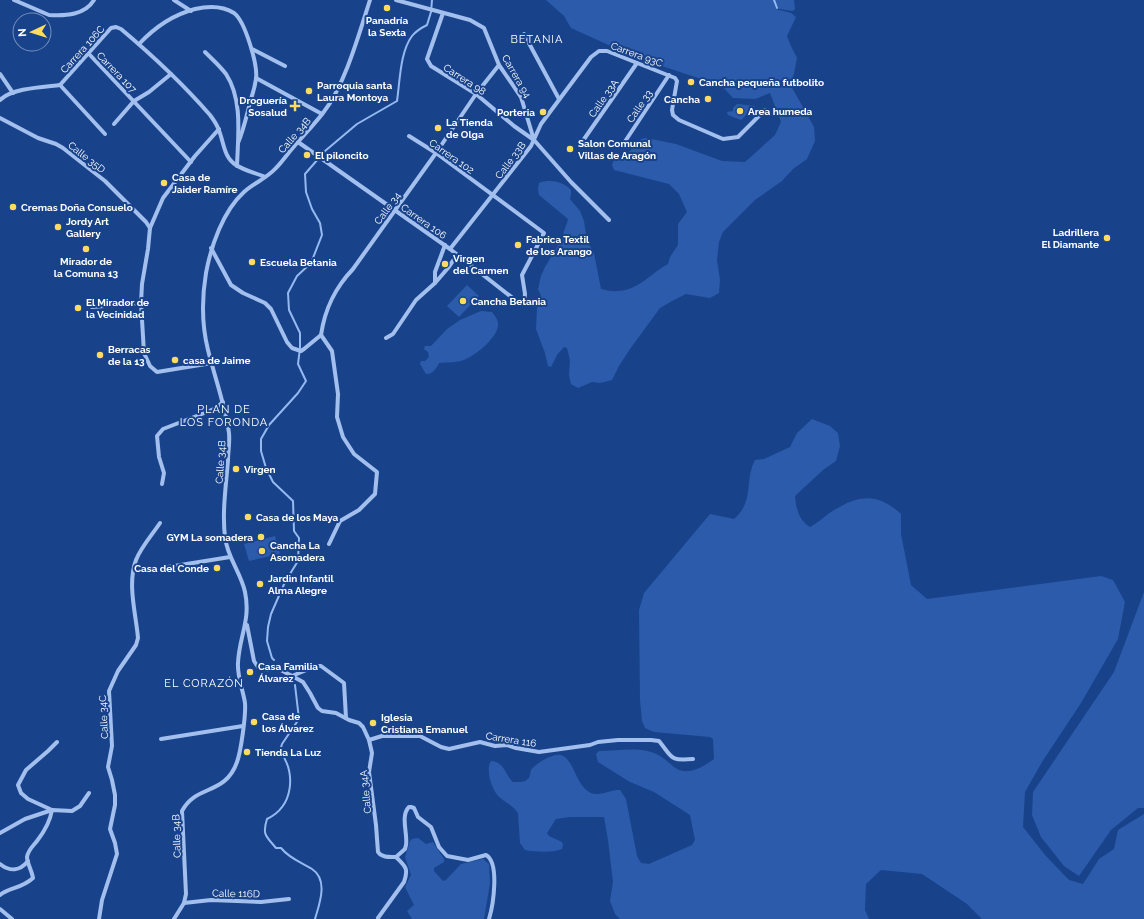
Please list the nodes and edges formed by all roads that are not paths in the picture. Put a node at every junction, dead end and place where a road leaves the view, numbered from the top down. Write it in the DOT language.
graph roads {
  1 [pos="14,0"];
  2 [pos="94,0"];
  3 [pos="174,0"];
  4 [pos="370,0"];
  5 [pos="396,0"];
  6 [pos="191,11"];
  7 [pos="443,13"];
  8 [pos="524,34"];
  9 [pos="139,44"];
  10 [pos="252,49"];
  11 [pos="205,52"];
  12 [pos="89,54"];
  13 [pos="591,57"];
  14 [pos="637,63"];
  15 [pos="499,65"];
  16 [pos="285,66"];
  17 [pos="0,74"];
  18 [pos="171,74"];
  19 [pos="669,75"];
  20 [pos="256,78"];
  21 [pos="60,85"];
  22 [pos="13,92"];
  23 [pos="476,94"];
  24 [pos="559,99"];
  25 [pos="0,100"];
  26 [pos="134,101"];
  27 [pos="765,110"];
  28 [pos="322,114"];
  29 [pos="0,118"];
  30 [pos="114,124"];
  31 [pos="219,129"];
  32 [pos="105,134"];
  33 [pos="409,136"];
  34 [pos="534,140"];
  35 [pos="298,142"];
  36 [pos="582,142"];
  37 [pos="238,144"];
  38 [pos="622,146"];
  39 [pos="436,153"];
  40 [pos="191,162"];
  41 [pos="236,166"];
  42 [pos="265,177"];
  43 [pos="494,195"];
  44 [pos="395,211"];
  45 [pos="609,220"];
  46 [pos="150,228"];
  47 [pos="445,246"];
  48 [pos="211,248"];
  49 [pos="450,249"];
  50 [pos="457,255"];
  51 [pos="435,283"];
  52 [pos="519,302"];
  53 [pos="141,303"];
  54 [pos="92,306"];
  55 [pos="321,335"];
  56 [pos="386,338"];
  57 [pos="212,363"];
  58 [pos="223,402"];
  59 [pos="162,484"];
  60 [pos="160,523"];
  61 [pos="329,544"];
  62 [pos="230,557"];
  63 [pos="162,568"];
  64 [pos="246,623"];
  65 [pos="292,676"];
  66 [pos="346,718"];
  67 [pos="243,726"];
  68 [pos="161,739"];
  69 [pos="369,740"];
  70 [pos="56,742"];
  71 [pos="694,759"];
  72 [pos="89,793"];
  73 [pos="52,810"];
  74 [pos="0,833"];
  75 [pos="396,857"];
  76 [pos="28,861"];
  77 [pos="0,864"];
  78 [pos="0,895"];
  79 [pos="289,899"];
  80 [pos="184,903"];
  81 [pos="0,909"];
  82 [pos="378,918"];
  83 [pos="12,919"];
  84 [pos="99,919"];
  85 [pos="174,919"];
  86 [pos="489,919"];
  1 -- 2 [label="street"];
  3 -- 6 [label="street"];
  4 -- 28 [label="street, Calle 34B"];
  5 -- 7 [label="street, Carrera 94"];
  6 -- 9 [label="street"];
  6 -- 10 [label="street"];
  7 -- 15 [label="street, Carrera 94"];
  7 -- 23 [label="street, Carrera 98"];
  8 -- 24 [label="street"];
  9 -- 12 [label="street, Carrera 106C"];
  9 -- 18 [label="street, Carrera 106C"];
  10 -- 16 [label="street"];
  10 -- 20 [label="street"];
  11 -- 37 [label="street"];
  12 -- 21 [label="street, Carrera 106C"];
  12 -- 26 [label="street, Carrera 107"];
  13 -- 14 [label="street, Carrera 93C"];
  13 -- 24 [label="street, Calle 33B"];
  14 -- 19 [label="street, Carrera 93C"];
  14 -- 36 [label="street, Calle 33A"];
  15 -- 23 [label="street, Calle 34"];
  15 -- 34 [label="street, Carrera 94"];
  17 -- 22 [label="street"];
  18 -- 26 [label="street"];
  18 -- 31 [label="street, Carrera 106C"];
  19 -- 27 [label="street, Carrera 93C"];
  19 -- 38 [label="street, Calle 33"];
  20 -- 28 [label="street"];
  20 -- 37 [label="street"];
  21 -- 22 [label="street"];
  21 -- 32 [label="street"];
  22 -- 25 [label="street"];
  23 -- 34 [label="street, Carrera 98"];
  23 -- 39 [label="street, Calle 34"];
  24 -- 34 [label="street, Calle 33B"];
  26 -- 30 [label="street"];
  26 -- 40 [label="street, Carrera 107"];
  28 -- 35 [label="street, Calle 34B"];
  29 -- 46 [label="street, Calle 35D"];
  31 -- 40 [label="street"];
  31 -- 41 [label="street, Carrera 106C"];
  33 -- 39 [label="street, Carrera 102"];
  34 -- 43 [label="street, Calle 33B"];
  34 -- 45 [label="street, Carrera 94"];
  35 -- 42 [label="street, Calle 34B"];
  35 -- 44 [label="street, Carrera 106"];
  37 -- 41 [label="street"];
  39 -- 43 [label="street, Carrera 102"];
  39 -- 44 [label="street, Calle 34"];
  40 -- 46 [label="street"];
  41 -- 42 [label="street"];
  42 -- 48 [label="street, Calle 34B"];
  43 -- 49 [label="street, Calle 33B"];
  43 -- 52 [label="street, Carrera 102"];
  44 -- 47 [label="street, Carrera 106"];
  44 -- 55 [label="street, Calle 34"];
  46 -- 53 [label="street"];
  47 -- 49 [label="street, Carrera 106"];
  47 -- 51 [label="street"];
  48 -- 55 [label="street"];
  48 -- 57 [label="street, Calle 34B"];
  49 -- 50 [label="street, Carrera 106"];
  50 -- 51 [label="street"];
  50 -- 52 [label="street, Carrera 106"];
  51 -- 56 [label="street"];
  53 -- 54 [label="street"];
  53 -- 57 [label="street"];
  55 -- 61 [label="street"];
  57 -- 58 [label="street, Calle 34B"];
  58 -- 59 [label="street"];
  58 -- 62 [label="street, Calle 34B"];
  60 -- 84 [label="street, Calle 34C"];
  62 -- 63 [label="street"];
  62 -- 64 [label="street, Calle 34B"];
  64 -- 65 [label="street, Calle 34A"];
  64 -- 67 [label="street, Calle 34B"];
  65 -- 66 [label="street, Calle 34A"];
  65 -- 66 [label="street"];
  66 -- 69 [label="street, Calle 34A"];
  67 -- 68 [label="street"];
  67 -- 80 [label="street, Calle 34B"];
  69 -- 71 [label="street, Carrera 116"];
  69 -- 75 [label="street, Calle 34A"];
  70 -- 73 [label="street"];
  72 -- 73 [label="street"];
  73 -- 74 [label="street"];
  73 -- 76 [label="street"];
  75 -- 82 [label="street"];
  75 -- 86 [label="street"];
  76 -- 77 [label="street"];
  76 -- 78 [label="street"];
  79 -- 80 [label="street, Calle 116D"];
  80 -- 85 [label="street, Calle 34B"];
  81 -- 83 [label="street"];
}
